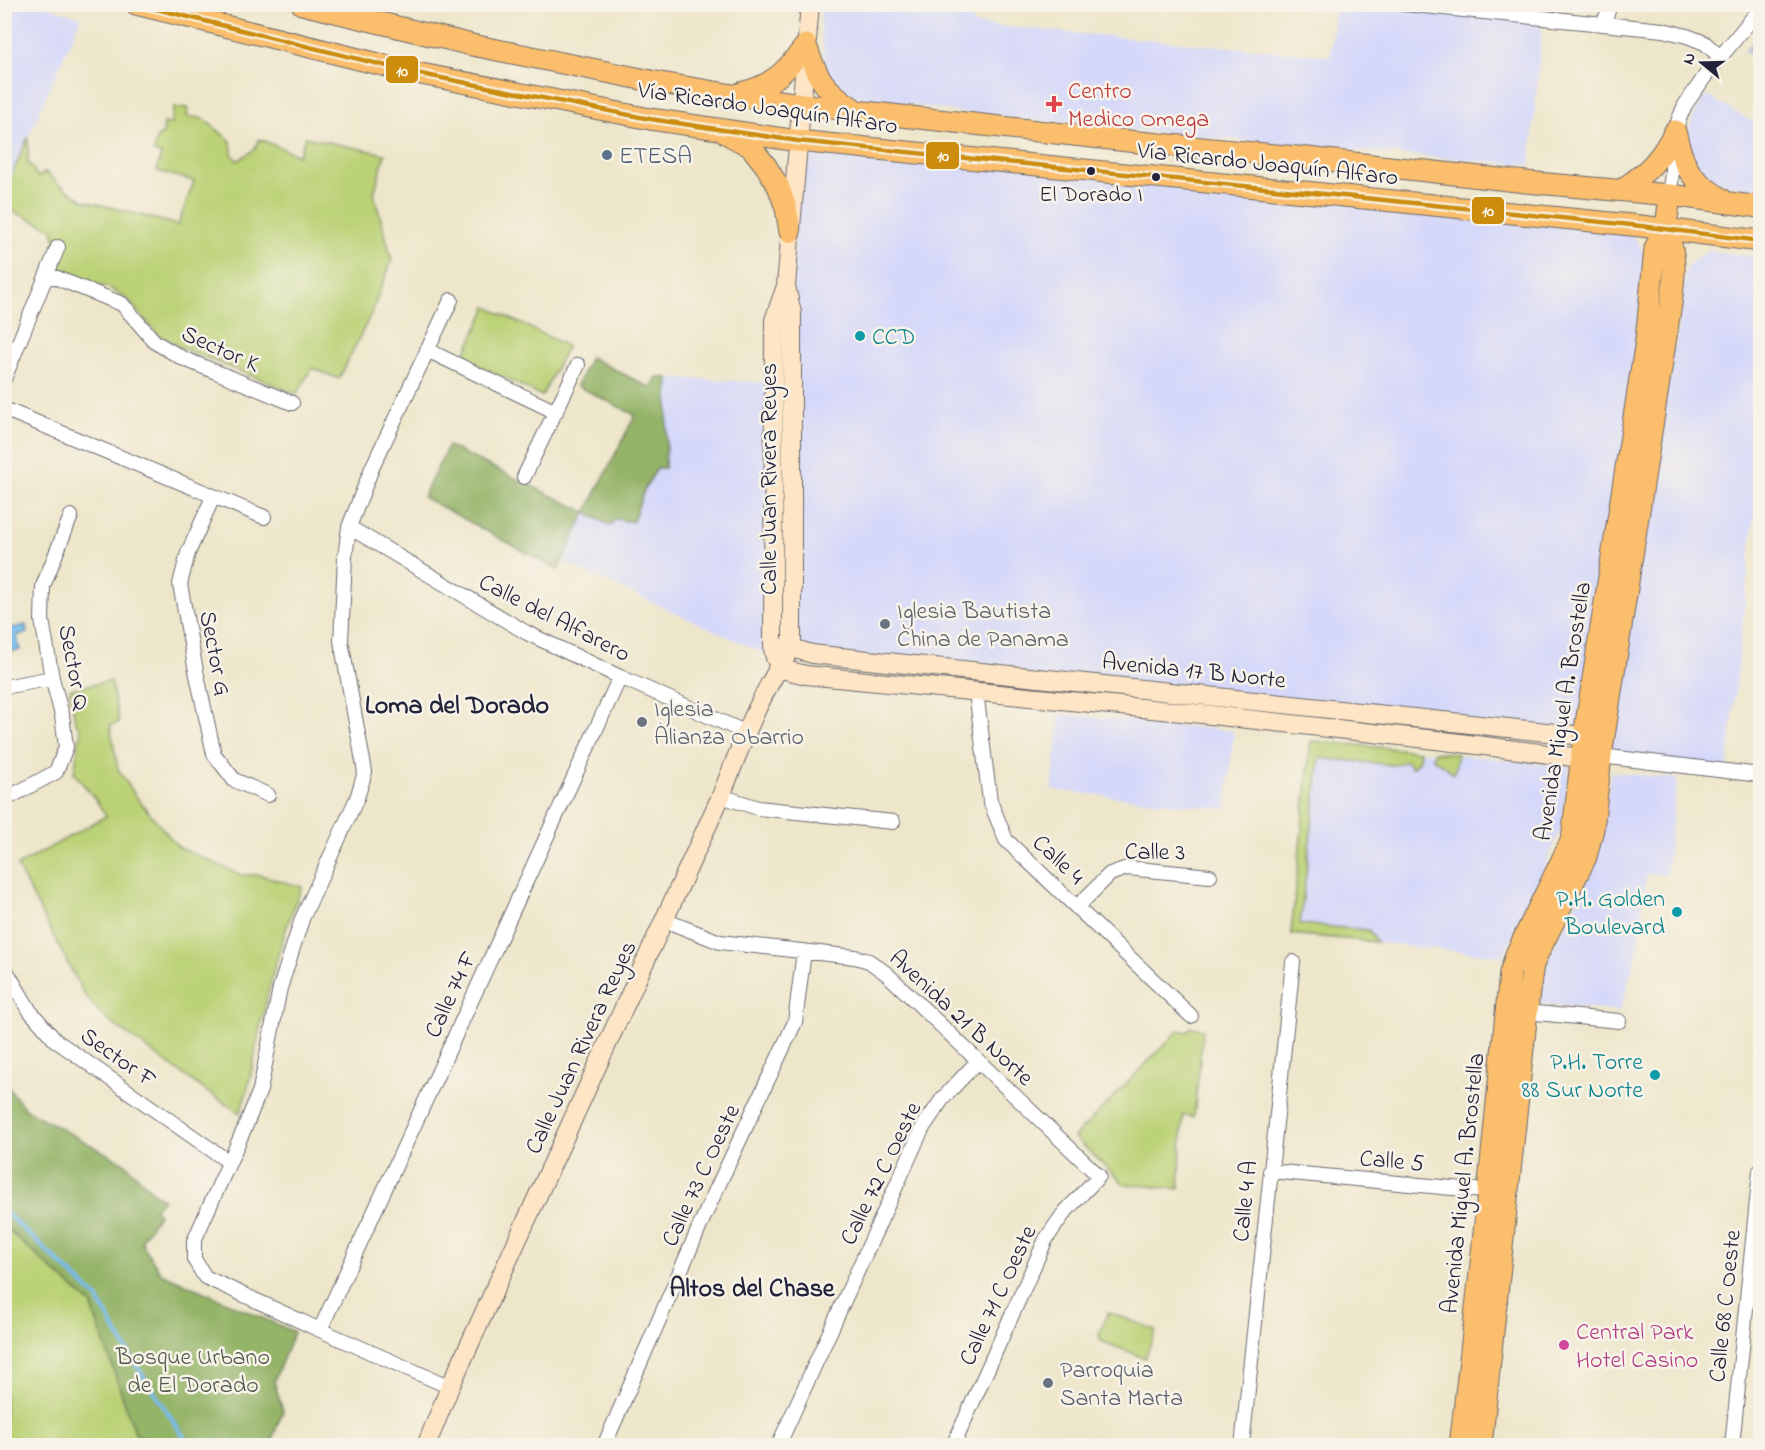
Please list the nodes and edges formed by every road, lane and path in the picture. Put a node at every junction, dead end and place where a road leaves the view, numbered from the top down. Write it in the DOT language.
graph roads {
  1 [pos="136,4"];
  2 [pos="302,4"];
  3 [pos="810,4"];
  4 [pos="1404,4"];
  5 [pos="1610,4"];
  6 [pos="1467,7"];
  7 [pos="1761,9"];
  8 [pos="1604,24"];
  9 [pos="806,45"];
  10 [pos="1720,57"];
  11 [pos="733,95"];
  12 [pos="801,103"];
  13 [pos="856,111"];
  14 [pos="719,129"];
  15 [pos="1675,131"];
  16 [pos="798,141"];
  17 [pos="1621,190"];
  18 [pos="1670,195"];
  19 [pos="1728,202"];
  20 [pos="1761,207"];
  21 [pos="1620,224"];
  22 [pos="1666,228"];
  23 [pos="790,232"];
  24 [pos="1715,235"];
  25 [pos="1761,241"];
  26 [pos="58,247"];
  27 [pos="1675,273"];
  28 [pos="47,274"];
  29 [pos="1652,274"];
  30 [pos="786,286"];
  31 [pos="451,300"];
  32 [pos="427,350"];
  33 [pos="579,365"];
  34 [pos="4,379"];
  35 [pos="292,403"];
  36 [pos="4,409"];
  37 [pos="556,412"];
  38 [pos="524,477"];
  39 [pos="213,497"];
  40 [pos="71,516"];
  41 [pos="264,518"];
  42 [pos="349,527"];
  43 [pos="1622,559"];
  44 [pos="773,648"];
  45 [pos="792,648"];
  46 [pos="777,668"];
  47 [pos="620,677"];
  48 [pos="52,678"];
  49 [pos="4,687"];
  50 [pos="976,692"];
  51 [pos="747,733"];
  52 [pos="1584,736"];
  53 [pos="1591,757"];
  54 [pos="1761,775"];
  55 [pos="268,795"];
  56 [pos="721,796"];
  57 [pos="4,800"];
  58 [pos="893,822"];
  59 [pos="1210,876"];
  60 [pos="1077,907"];
  61 [pos="664,920"];
  62 [pos="804,951"];
  63 [pos="1293,962"];
  64 [pos="4,967"];
  65 [pos="1526,1012"];
  66 [pos="1191,1016"];
  67 [pos="1619,1021"];
  68 [pos="978,1061"];
  69 [pos="230,1162"];
  70 [pos="1270,1171"];
  71 [pos="1761,1171"];
  72 [pos="1099,1176"];
  73 [pos="1498,1193"];
  74 [pos="320,1330"];
  75 [pos="450,1387"];
  76 [pos="426,1446"];
  77 [pos="604,1446"];
  78 [pos="778,1446"];
  79 [pos="953,1446"];
  80 [pos="1242,1446"];
  81 [pos="1460,1446"];
  82 [pos="1481,1446"];
  83 [pos="1732,1446"];
  1 -- 14 [label="main road, Vía Ricardo Joaquín Alfaro"];
  2 -- 11 [label="main road, Vía Ricardo Joaquín Alfaro"];
  3 -- 9 [label="street, Calle Juan Rivera Reyes"];
  4 -- 6 [label="street"];
  5 -- 8 [label="street"];
  6 -- 8 [label="street"];
  7 -- 10 [label="street"];
  8 -- 10 [label="street"];
  9 -- 11 [label="main road"];
  9 -- 12 [label="street, Calle Juan Rivera Reyes"];
  9 -- 13 [label="main road"];
  10 -- 15 [label="street"];
  11 -- 12 [label="main road, Vía Ricardo Joaquín Alfaro"];
  12 -- 13 [label="main road, Vía Ricardo Joaquín Alfaro"];
  12 -- 16 [label="street, Calle Juan Rivera Reyes"];
  13 -- 17 [label="main road, Vía Ricardo Joaquín Alfaro"];
  14 -- 16 [label="main road, Vía Ricardo Joaquín Alfaro"];
  14 -- 23 [label="main road"];
  15 -- 17 [label="main road"];
  15 -- 18 [label="street"];
  15 -- 19 [label="main road"];
  16 -- 21 [label="main road, Vía Ricardo Joaquín Alfaro"];
  16 -- 23 [label="street, Calle Juan Rivera Reyes"];
  17 -- 18 [label="main road, Vía Ricardo Joaquín Alfaro"];
  18 -- 19 [label="main road, Vía Ricardo Joaquín Alfaro"];
  18 -- 22 [label="main road, Avenida Miguel A. Brostella"];
  19 -- 20 [label="main road, Vía Ricardo Joaquín Alfaro"];
  21 -- 22 [label="main road, Vía Ricardo Joaquín Alfaro"];
  21 -- 29 [label="main road"];
  22 -- 24 [label="main road, Vía Ricardo Joaquín Alfaro"];
  22 -- 27 [label="main road, Avenida Miguel A. Brostella"];
  22 -- 29 [label="main road, Avenida Miguel A. Brostella"];
  23 -- 30 [label="street, Calle Juan Rivera Reyes"];
  24 -- 25 [label="main road, Vía Ricardo Joaquín Alfaro"];
  24 -- 27 [label="main road"];
  26 -- 28 [label="street"];
  27 -- 43 [label="main road, Avenida Miguel A. Brostella"];
  28 -- 34 [label="street"];
  28 -- 35 [label="street, Sector K"];
  29 -- 43 [label="main road, Avenida Miguel A. Brostella"];
  30 -- 44 [label="street, Calle Juan Rivera Reyes"];
  30 -- 45 [label="street, Calle Juan Rivera Reyes"];
  31 -- 32 [label="street"];
  32 -- 37 [label="street"];
  32 -- 42 [label="street"];
  33 -- 37 [label="street"];
  36 -- 39 [label="street"];
  37 -- 38 [label="street"];
  39 -- 41 [label="street"];
  39 -- 55 [label="street, Sector G"];
  40 -- 48 [label="street, Sector Q"];
  42 -- 47 [label="street, Calle del Alfarero"];
  42 -- 69 [label="street"];
  43 -- 52 [label="main road, Avenida Miguel A. Brostella"];
  43 -- 53 [label="main road, Avenida Miguel A. Brostella"];
  44 -- 45 [label="street, Avenida 17 B Norte"];
  44 -- 46 [label="street, Calle Juan Rivera Reyes"];
  45 -- 46 [label="street, Calle Juan Rivera Reyes"];
  45 -- 52 [label="street, Avenida 17 B Norte"];
  46 -- 50 [label="street, Avenida 17 B Norte"];
  46 -- 51 [label="street, Calle Juan Rivera Reyes"];
  47 -- 51 [label="street, Calle del Alfarero"];
  47 -- 74 [label="street, Calle 74 F"];
  48 -- 49 [label="street"];
  48 -- 57 [label="street, Sector Q"];
  50 -- 53 [label="street, Avenida 17 B Norte"];
  50 -- 60 [label="street, Calle 4"];
  51 -- 56 [label="street, Calle Juan Rivera Reyes"];
  52 -- 53 [label="main road, Avenida Miguel A. Brostella"];
  53 -- 54 [label="street, Avenida 17 B Norte"];
  53 -- 65 [label="main road, Avenida Miguel A. Brostella"];
  53 -- 73 [label="main road, Avenida Miguel A. Brostella"];
  56 -- 58 [label="street"];
  56 -- 61 [label="street, Calle Juan Rivera Reyes"];
  59 -- 60 [label="street, Calle 3"];
  60 -- 66 [label="street, Calle 4"];
  61 -- 62 [label="street, Avenida 21 B Norte"];
  61 -- 75 [label="street, Calle Juan Rivera Reyes"];
  62 -- 68 [label="street, Avenida 21 B Norte"];
  62 -- 77 [label="street, Calle 73 C Oeste"];
  63 -- 70 [label="street, Calle 4 A"];
  64 -- 69 [label="street, Sector F"];
  65 -- 67 [label="street"];
  65 -- 73 [label="main road, Avenida Miguel A. Brostella"];
  68 -- 72 [label="street, Avenida 21 B Norte"];
  68 -- 78 [label="street, Calle 72 C Oeste"];
  69 -- 74 [label="street"];
  70 -- 73 [label="street, Calle 5"];
  70 -- 80 [label="street, Calle 4 A"];
  71 -- 83 [label="street, Calle 68 C Oeste"];
  72 -- 79 [label="street, Calle 71 C Oeste"];
  73 -- 81 [label="main road, Avenida Miguel A. Brostella"];
  73 -- 82 [label="main road, Avenida Miguel A. Brostella"];
  74 -- 75 [label="street"];
  75 -- 76 [label="street, Calle Juan Rivera Reyes"];
}
